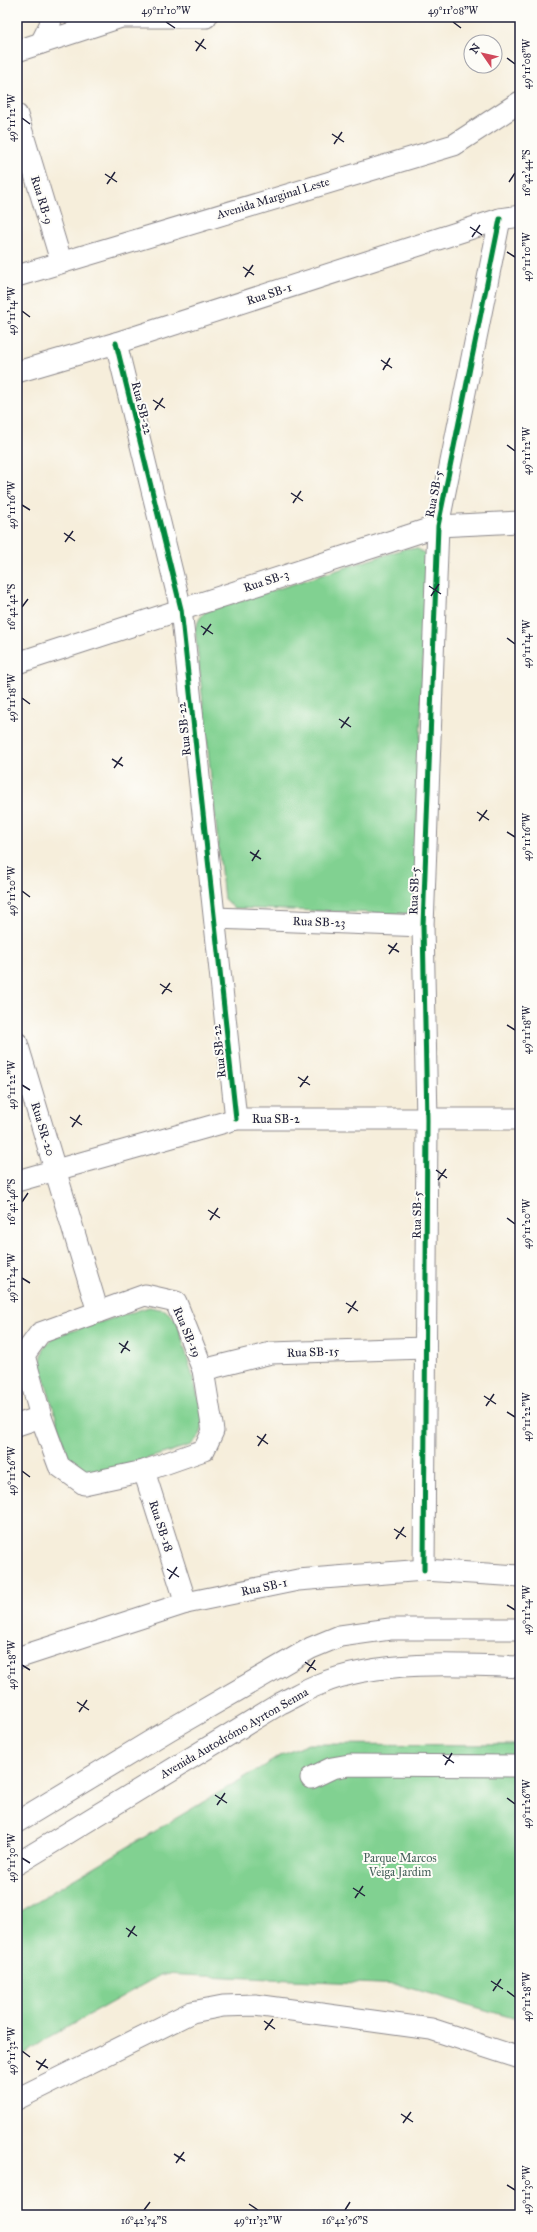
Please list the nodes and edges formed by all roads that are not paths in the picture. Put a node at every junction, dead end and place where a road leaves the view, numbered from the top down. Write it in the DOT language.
graph roads {
  1 [pos="51,17"];
  2 [pos="117,17"];
  3 [pos="206,17"];
  4 [pos="42,43"];
  5 [pos="17,51"];
  6 [pos="520,102"];
  7 [pos="17,115"];
  8 [pos="520,216"];
  9 [pos="500,219"];
  10 [pos="61,261"];
  11 [pos="17,276"];
  12 [pos="116,343"];
  13 [pos="17,372"];
  14 [pos="520,522"];
  15 [pos="438,526"];
  16 [pos="181,609"];
  17 [pos="17,663"];
  18 [pos="215,918"];
  19 [pos="423,926"];
  20 [pos="17,1043"];
  21 [pos="236,1119"];
  22 [pos="520,1119"];
  23 [pos="428,1120"];
  24 [pos="55,1169"];
  25 [pos="17,1181"];
  26 [pos="98,1312"];
  27 [pos="425,1348"];
  28 [pos="203,1370"];
  29 [pos="41,1417"];
  30 [pos="17,1424"];
  31 [pos="144,1471"];
  32 [pos="424,1570"];
  33 [pos="520,1576"];
  34 [pos="186,1603"];
  35 [pos="520,1629"];
  36 [pos="17,1658"];
  37 [pos="520,1667"];
  38 [pos="520,1766"];
  39 [pos="312,1778"];
  40 [pos="17,1822"];
  41 [pos="17,1864"];
  42 [pos="520,2058"];
  43 [pos="17,2098"];
  1 -- 4 [label="street"];
  2 -- 3 [label="street"];
  2 -- 4 [label="street"];
  4 -- 5 [label="street"];
  6 -- 10 [label="street, Avenida Marginal Leste"];
  7 -- 10 [label="street, Rua RB-9"];
  8 -- 9 [label="street, Rua SB-1"];
  9 -- 12 [label="street, Rua SB-1"];
  9 -- 15 [label="street, Rua SB-5"];
  10 -- 11 [label="street, Avenida Marginal Leste"];
  12 -- 13 [label="street, Rua SB-1"];
  12 -- 16 [label="street, Rua SB-22"];
  14 -- 15 [label="street, Rua SB-3"];
  15 -- 16 [label="street, Rua SB-3"];
  15 -- 19 [label="street, Rua SB-5"];
  16 -- 17 [label="street, Rua SB-3"];
  16 -- 18 [label="street, Rua SB-22"];
  18 -- 19 [label="street, Rua SB-23"];
  18 -- 21 [label="street, Rua SB-22"];
  19 -- 23 [label="street, Rua SB-5"];
  20 -- 24 [label="street, Rua SR-20"];
  21 -- 23 [label="street, Rua SB-2"];
  21 -- 24 [label="street, Rua SB-2"];
  22 -- 23 [label="street, Rua SB-2"];
  23 -- 27 [label="street, Rua SB-5"];
  24 -- 25 [label="street, Rua SB-2"];
  24 -- 26 [label="street"];
  26 -- 28 [label="street, Rua SB-19"];
  26 -- 29 [label="street, Rua SB-19"];
  27 -- 28 [label="street, Rua SB-15"];
  27 -- 32 [label="street, Rua SB-5"];
  28 -- 31 [label="street"];
  29 -- 30 [label="street"];
  29 -- 31 [label="street"];
  31 -- 34 [label="street, Rua SB-18"];
  32 -- 33 [label="street, Rua SB-1"];
  32 -- 34 [label="street, Rua SB-1"];
  34 -- 36 [label="street, Rua SB-1"];
  35 -- 40 [label="street"];
  37 -- 41 [label="street, Avenida Autodrómo Ayrton Senna"];
  38 -- 39 [label="street"];
  42 -- 43 [label="street"];
}
